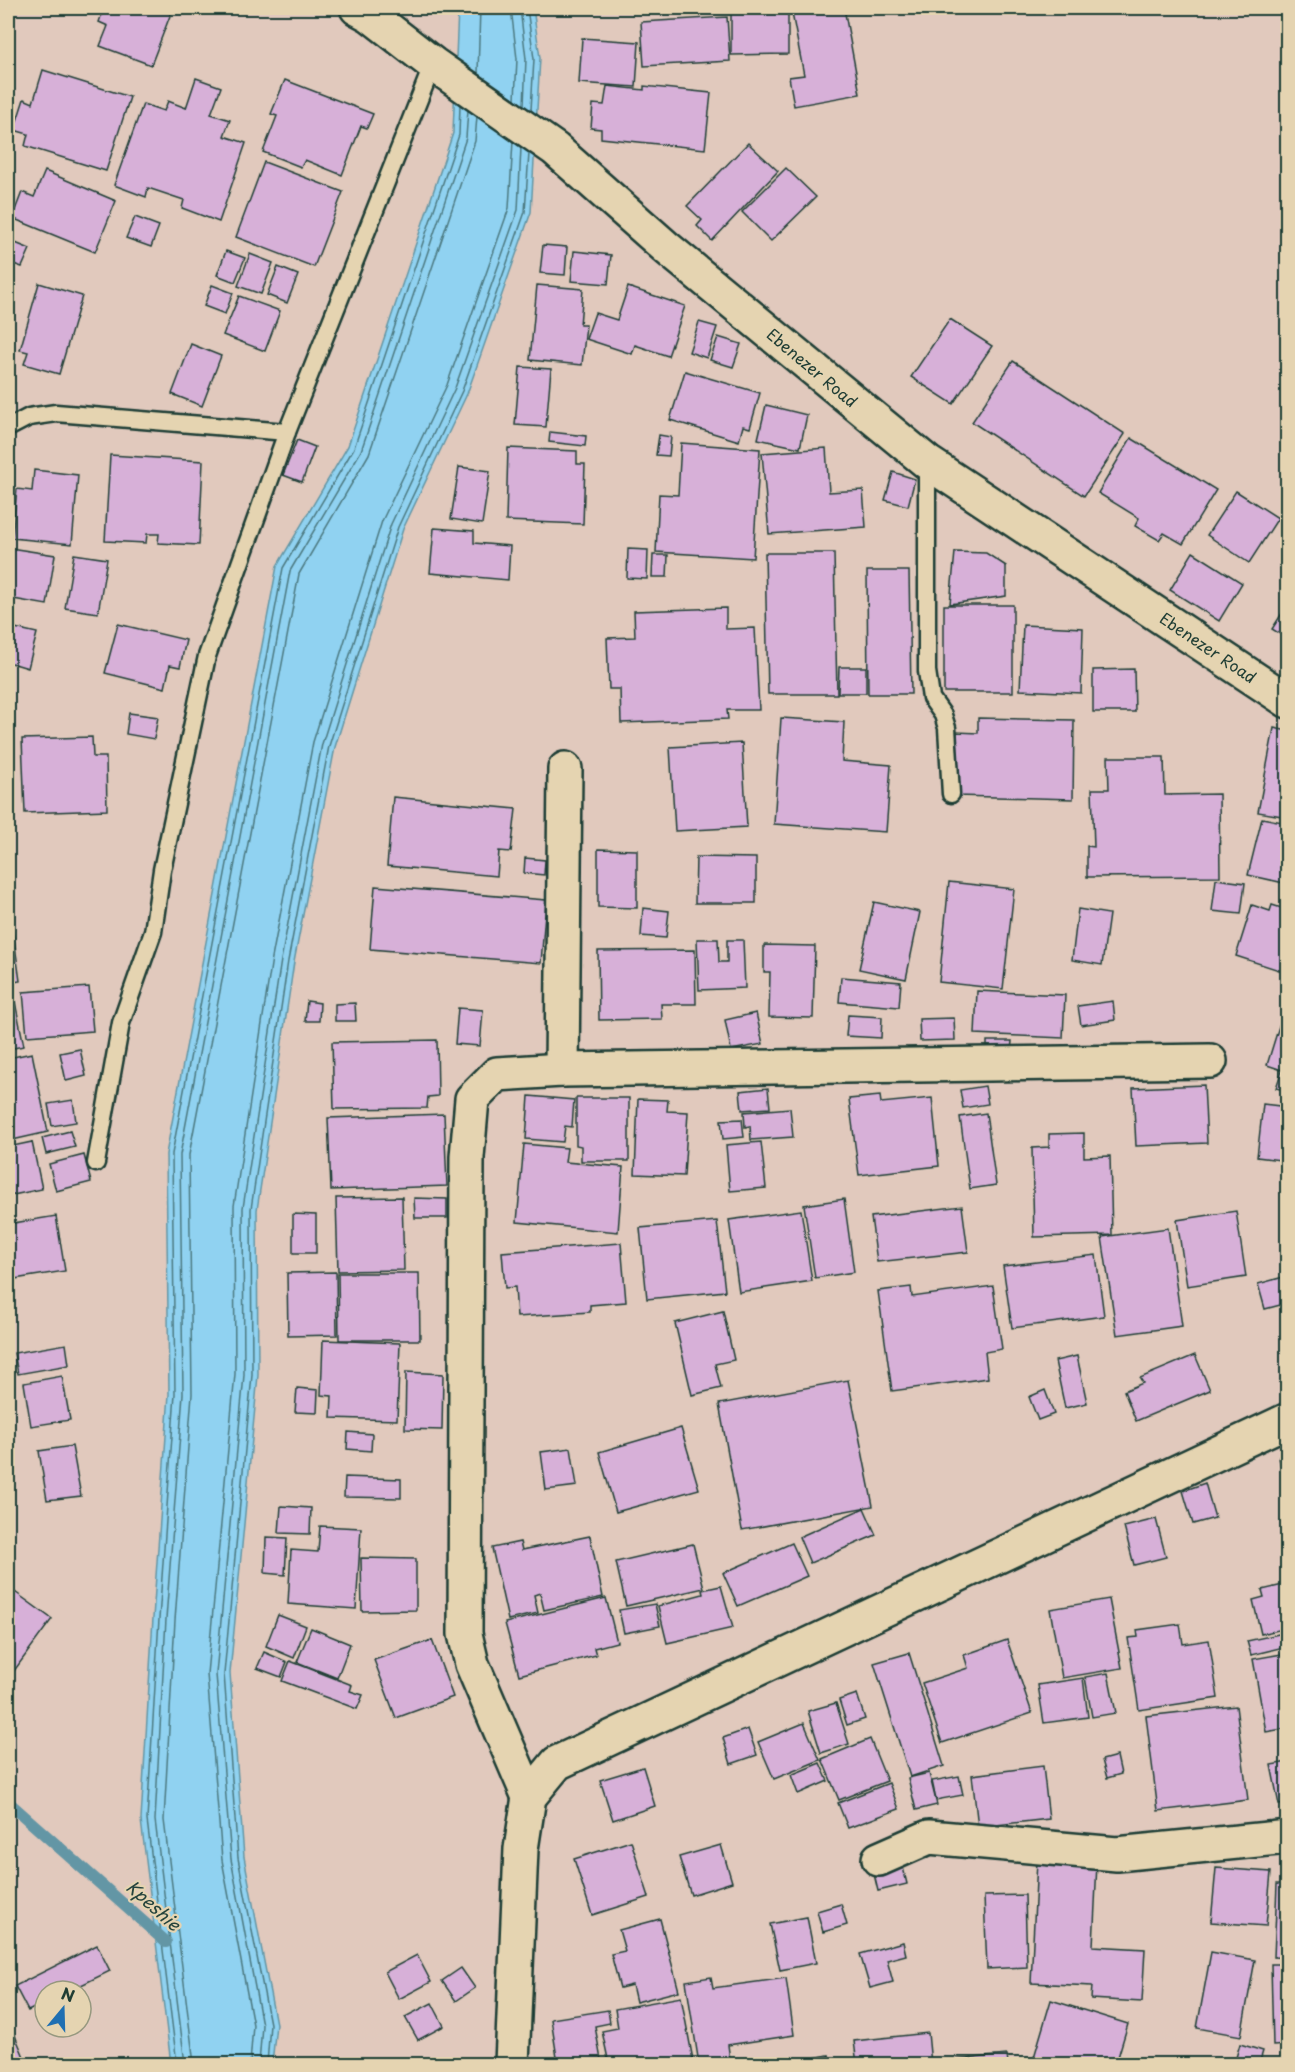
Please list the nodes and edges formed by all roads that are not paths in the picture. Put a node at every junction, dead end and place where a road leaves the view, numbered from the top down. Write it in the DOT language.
graph roads {
  1 [pos="365,10"];
  2 [pos="440,68"];
  3 [pos="8,428"];
  4 [pos="286,432"];
  5 [pos="927,462"];
  6 [pos="1287,701"];
  7 [pos="565,769"];
  8 [pos="951,794"];
  9 [pos="1210,1061"];
  10 [pos="562,1070"];
  11 [pos="96,1163"];
  12 [pos="1287,1420"];
  13 [pos="529,1797"];
  14 [pos="1287,1837"];
  15 [pos="879,1859"];
  16 [pos="512,2064"];
  1 -- 2 [label="street, Ebenezer Road"];
  2 -- 4 [label="lane"];
  2 -- 5 [label="street, Ebenezer Road"];
  3 -- 4 [label="lane"];
  4 -- 11 [label="lane"];
  5 -- 6 [label="street, Ebenezer Road"];
  5 -- 8 [label="lane"];
  7 -- 10 [label="street"];
  9 -- 10 [label="street"];
  10 -- 13 [label="street"];
  12 -- 13 [label="street"];
  13 -- 16 [label="street"];
  14 -- 15 [label="street"];
}
